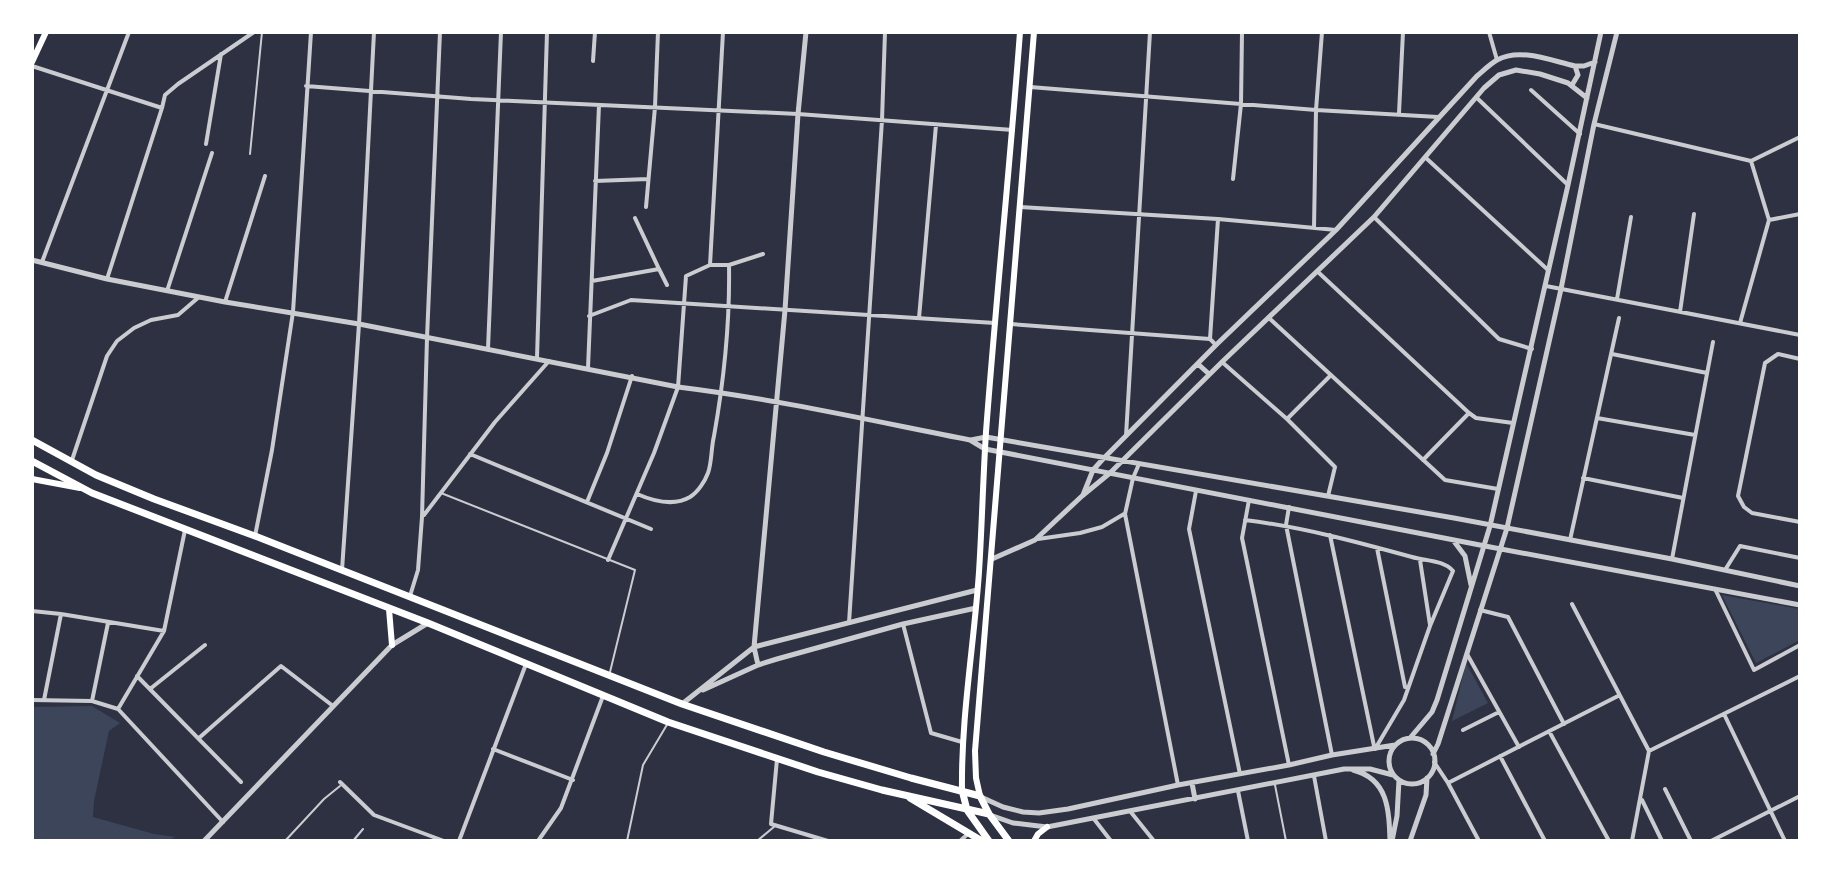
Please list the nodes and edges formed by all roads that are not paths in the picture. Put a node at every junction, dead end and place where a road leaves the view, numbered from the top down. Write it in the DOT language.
graph roads {
  1 [pos="46,32"];
  2 [pos="129,32"];
  3 [pos="254,32"];
  4 [pos="262,32"];
  5 [pos="311,32"];
  6 [pos="374,32"];
  7 [pos="440,32"];
  8 [pos="501,32"];
  9 [pos="547,32"];
  10 [pos="595,32"];
  11 [pos="658,32"];
  12 [pos="723,32"];
  13 [pos="806,32"];
  14 [pos="885,32"];
  15 [pos="1020,32"];
  16 [pos="1034,32"];
  17 [pos="1150,32"];
  18 [pos="1242,32"];
  19 [pos="1322,32"];
  20 [pos="1403,32"];
  21 [pos="1489,32"];
  22 [pos="1601,32"];
  23 [pos="1617,32"];
  24 [pos="221,54"];
  25 [pos="1497,60"];
  26 [pos="593,61"];
  27 [pos="1595,62"];
  28 [pos="32,64"];
  29 [pos="1575,66"];
  30 [pos="1572,85"];
  31 [pos="306,86"];
  32 [pos="1030,87"];
  33 [pos="106,89"];
  34 [pos="1531,90"];
  35 [pos="371,92"];
  36 [pos="1146,96"];
  37 [pos="438,97"];
  38 [pos="1477,98"];
  39 [pos="1587,98"];
  40 [pos="498,100"];
  41 [pos="544,102"];
  42 [pos="1241,104"];
  43 [pos="599,105"];
  44 [pos="655,107"];
  45 [pos="162,108"];
  46 [pos="719,110"];
  47 [pos="1316,110"];
  48 [pos="798,114"];
  49 [pos="1399,114"];
  50 [pos="1438,117"];
  51 [pos="882,120"];
  52 [pos="936,124"];
  53 [pos="1594,124"];
  54 [pos="1013,130"];
  55 [pos="1580,134"];
  56 [pos="1800,137"];
  57 [pos="206,144"];
  58 [pos="212,153"];
  59 [pos="250,154"];
  60 [pos="1426,158"];
  61 [pos="1751,161"];
  62 [pos="265,176"];
  63 [pos="648,179"];
  64 [pos="1233,179"];
  65 [pos="595,181"];
  66 [pos="1568,185"];
  67 [pos="646,207"];
  68 [pos="1020,207"];
  69 [pos="1140,214"];
  70 [pos="1694,214"];
  71 [pos="1800,214"];
  72 [pos="1374,217"];
  73 [pos="1631,217"];
  74 [pos="635,218"];
  75 [pos="1218,219"];
  76 [pos="1769,220"];
  77 [pos="1314,228"];
  78 [pos="1336,230"];
  79 [pos="763,254"];
  80 [pos="32,260"];
  81 [pos="42,263"];
  82 [pos="710,265"];
  83 [pos="729,265"];
  84 [pos="659,269"];
  85 [pos="1549,271"];
  86 [pos="1318,272"];
  87 [pos="107,279"];
  88 [pos="591,281"];
  89 [pos="667,285"];
  90 [pos="1546,286"];
  91 [pos="1561,289"];
  92 [pos="167,291"];
  93 [pos="200,297"];
  94 [pos="1617,299"];
  95 [pos="225,302"];
  96 [pos="684,302"];
  97 [pos="729,305"];
  98 [pos="785,310"];
  99 [pos="293,312"];
  100 [pos="1680,312"];
  101 [pos="589,316"];
  102 [pos="870,316"];
  103 [pos="919,318"];
  104 [pos="1269,318"];
  105 [pos="1619,318"];
  106 [pos="995,323"];
  107 [pos="1740,323"];
  108 [pos="359,324"];
  109 [pos="1010,324"];
  110 [pos="1132,333"];
  111 [pos="1800,335"];
  112 [pos="427,338"];
  113 [pos="1210,339"];
  114 [pos="1713,342"];
  115 [pos="1216,345"];
  116 [pos="488,349"];
  117 [pos="1532,349"];
  118 [pos="1612,354"];
  119 [pos="537,358"];
  120 [pos="1800,359"];
  121 [pos="549,361"];
  122 [pos="1222,362"];
  123 [pos="1198,364"];
  124 [pos="588,368"];
  125 [pos="1707,373"];
  126 [pos="1209,374"];
  127 [pos="1331,375"];
  128 [pos="632,376"];
  129 [pos="678,387"];
  130 [pos="722,392"];
  131 [pos="776,403"];
  132 [pos="1469,413"];
  133 [pos="1597,418"];
  134 [pos="863,419"];
  135 [pos="1287,419"];
  136 [pos="1513,423"];
  137 [pos="1695,435"];
  138 [pos="986,437"];
  139 [pos="1124,437"];
  140 [pos="32,440"];
  141 [pos="970,440"];
  142 [pos="1000,440"];
  143 [pos="985,449"];
  144 [pos="999,451"];
  145 [pos="470,454"];
  146 [pos="1103,459"];
  147 [pos="1423,460"];
  148 [pos="32,461"];
  149 [pos="1123,461"];
  150 [pos="71,462"];
  151 [pos="1139,464"];
  152 [pos="1093,470"];
  153 [pos="1110,473"];
  154 [pos="1133,478"];
  155 [pos="1583,478"];
  156 [pos="32,479"];
  157 [pos="81,489"];
  158 [pos="1498,489"];
  159 [pos="1197,490"];
  160 [pos="440,492"];
  161 [pos="637,494"];
  162 [pos="1082,496"];
  163 [pos="1328,496"];
  164 [pos="1684,498"];
  165 [pos="1249,500"];
  166 [pos="587,502"];
  167 [pos="1289,507"];
  168 [pos="1125,514"];
  169 [pos="422,517"];
  170 [pos="627,519"];
  171 [pos="1245,520"];
  172 [pos="1800,522"];
  173 [pos="1286,525"];
  174 [pos="1490,526"];
  175 [pos="1507,528"];
  176 [pos="651,529"];
  177 [pos="185,530"];
  178 [pos="1330,535"];
  179 [pos="255,536"];
  180 [pos="1444,538"];
  181 [pos="1035,540"];
  182 [pos="1570,540"];
  183 [pos="1485,546"];
  184 [pos="1377,548"];
  185 [pos="1501,549"];
  186 [pos="1800,558"];
  187 [pos="992,559"];
  188 [pos="1672,559"];
  189 [pos="608,560"];
  190 [pos="1420,560"];
  191 [pos="342,570"];
  192 [pos="1725,571"];
  193 [pos="1800,586"];
  194 [pos="1471,588"];
  195 [pos="1715,589"];
  196 [pos="977,590"];
  197 [pos="410,597"];
  198 [pos="1572,604"];
  199 [pos="1800,605"];
  200 [pos="976,608"];
  201 [pos="389,609"];
  202 [pos="1480,610"];
  203 [pos="32,611"];
  204 [pos="61,614"];
  205 [pos="108,623"];
  206 [pos="428,623"];
  207 [pos="849,623"];
  208 [pos="903,624"];
  209 [pos="1430,626"];
  210 [pos="164,631"];
  211 [pos="205,645"];
  212 [pos="392,645"];
  213 [pos="1800,645"];
  214 [pos="754,647"];
  215 [pos="1466,653"];
  216 [pos="526,663"];
  217 [pos="758,665"];
  218 [pos="609,674"];
  219 [pos="137,676"];
  220 [pos="1800,676"];
  221 [pos="150,689"];
  222 [pos="1406,690"];
  223 [pos="695,694"];
  224 [pos="603,696"];
  225 [pos="1618,696"];
  226 [pos="32,700"];
  227 [pos="44,700"];
  228 [pos="92,701"];
  229 [pos="682,704"];
  230 [pos="333,706"];
  231 [pos="118,709"];
  232 [pos="1499,712"];
  233 [pos="1724,714"];
  234 [pos="668,722"];
  235 [pos="1564,724"];
  236 [pos="1463,730"];
  237 [pos="1549,731"];
  238 [pos="199,738"];
  239 [pos="1410,738"];
  240 [pos="962,742"];
  241 [pos="1395,745"];
  242 [pos="1519,747"];
  243 [pos="493,749"];
  244 [pos="1375,749"];
  245 [pos="1649,751"];
  246 [pos="824,752"];
  247 [pos="1433,754"];
  248 [pos="1332,755"];
  249 [pos="1500,756"];
  250 [pos="777,759"];
  251 [pos="1434,762"];
  252 [pos="1289,765"];
  253 [pos="1344,769"];
  254 [pos="818,772"];
  255 [pos="1240,774"];
  256 [pos="1393,775"];
  257 [pos="1314,776"];
  258 [pos="1427,778"];
  259 [pos="573,780"];
  260 [pos="1399,780"];
  261 [pos="241,782"];
  262 [pos="342,783"];
  263 [pos="1192,783"];
  264 [pos="1275,783"];
  265 [pos="1448,783"];
  266 [pos="1178,785"];
  267 [pos="1665,789"];
  268 [pos="962,790"];
  269 [pos="1238,791"];
  270 [pos="904,795"];
  271 [pos="980,796"];
  272 [pos="1800,796"];
  273 [pos="1640,797"];
  274 [pos="1195,799"];
  275 [pos="967,810"];
  276 [pos="1130,811"];
  277 [pos="1771,811"];
  278 [pos="989,814"];
  279 [pos="1094,819"];
  280 [pos="223,822"];
  281 [pos="775,825"];
  282 [pos="1047,827"];
  283 [pos="363,829"];
  284 [pos="969,833"];
  285 [pos="204,841"];
  286 [pos="285,841"];
  287 [pos="353,841"];
  288 [pos="444,841"];
  289 [pos="459,841"];
  290 [pos="538,841"];
  291 [pos="627,841"];
  292 [pos="757,841"];
  293 [pos="828,841"];
  294 [pos="960,841"];
  295 [pos="982,841"];
  296 [pos="989,841"];
  297 [pos="1009,841"];
  298 [pos="1034,841"];
  299 [pos="1111,841"];
  300 [pos="1154,841"];
  301 [pos="1248,841"];
  302 [pos="1286,841"];
  303 [pos="1326,841"];
  304 [pos="1391,841"];
  305 [pos="1410,841"];
  306 [pos="1479,841"];
  307 [pos="1545,841"];
  308 [pos="1609,841"];
  309 [pos="1632,841"];
  310 [pos="1662,841"];
  311 [pos="1691,841"];
  312 [pos="1711,841"];
  313 [pos="1785,841"];
  1 -- 28 [label="main road"];
  2 -- 33 [label="street"];
  3 -- 24 [label="street"];
  4 -- 59 [label="lane"];
  5 -- 31 [label="street"];
  6 -- 35 [label="street"];
  7 -- 37 [label="street"];
  8 -- 40 [label="street"];
  9 -- 41 [label="street"];
  10 -- 26 [label="street"];
  11 -- 44 [label="street"];
  12 -- 46 [label="street"];
  13 -- 48 [label="street"];
  14 -- 51 [label="street"];
  15 -- 54 [label="main road"];
  16 -- 32 [label="main road"];
  17 -- 36 [label="street"];
  18 -- 42 [label="street"];
  19 -- 47 [label="street"];
  20 -- 49 [label="street"];
  21 -- 25 [label="street"];
  22 -- 27 [label="street"];
  23 -- 53 [label="street"];
  24 -- 45 [label="street"];
  24 -- 57 [label="street"];
  25 -- 29 [label="street"];
  25 -- 50 [label="street"];
  27 -- 29 [label="street"];
  27 -- 39 [label="street"];
  28 -- 33 [label="street"];
  29 -- 30 [label="street"];
  30 -- 38 [label="street"];
  30 -- 39 [label="street"];
  31 -- 35 [label="street"];
  31 -- 99 [label="street"];
  32 -- 36 [label="street"];
  32 -- 68 [label="main road"];
  33 -- 45 [label="street"];
  33 -- 81 [label="street"];
  34 -- 55 [label="street"];
  35 -- 37 [label="street"];
  35 -- 108 [label="street"];
  36 -- 42 [label="street"];
  36 -- 69 [label="street"];
  37 -- 40 [label="street"];
  37 -- 112 [label="street"];
  38 -- 60 [label="street"];
  38 -- 66 [label="street"];
  39 -- 55 [label="street"];
  40 -- 41 [label="street"];
  40 -- 116 [label="street"];
  41 -- 43 [label="street"];
  41 -- 119 [label="street"];
  42 -- 47 [label="street"];
  42 -- 64 [label="street"];
  43 -- 44 [label="street"];
  43 -- 65 [label="street"];
  44 -- 46 [label="street"];
  44 -- 63 [label="street"];
  45 -- 87 [label="street"];
  46 -- 48 [label="street"];
  46 -- 82 [label="street"];
  47 -- 49 [label="street"];
  47 -- 77 [label="street"];
  48 -- 51 [label="street"];
  48 -- 98 [label="street"];
  49 -- 50 [label="street"];
  50 -- 78 [label="street"];
  51 -- 52 [label="street"];
  51 -- 102 [label="street"];
  52 -- 54 [label="street"];
  52 -- 103 [label="street"];
  53 -- 61 [label="street"];
  53 -- 91 [label="street"];
  54 -- 106 [label="main road"];
  55 -- 66 [label="street"];
  56 -- 61 [label="street"];
  58 -- 92 [label="street"];
  60 -- 72 [label="street"];
  60 -- 85 [label="street"];
  61 -- 76 [label="street"];
  62 -- 95 [label="street"];
  63 -- 65 [label="street"];
  63 -- 67 [label="street"];
  65 -- 88 [label="street"];
  66 -- 85 [label="street"];
  68 -- 69 [label="street"];
  68 -- 109 [label="main road"];
  69 -- 75 [label="street"];
  69 -- 110 [label="street"];
  70 -- 100 [label="street"];
  71 -- 76 [label="street"];
  72 -- 86 [label="street"];
  72 -- 117 [label="street"];
  73 -- 94 [label="street"];
  74 -- 84 [label="street"];
  75 -- 77 [label="street"];
  75 -- 113 [label="street"];
  76 -- 107 [label="street"];
  77 -- 78 [label="street"];
  78 -- 115 [label="street"];
  79 -- 83 [label="street"];
  80 -- 81 [label="street"];
  81 -- 87 [label="street"];
  82 -- 83 [label="street"];
  82 -- 96 [label="street"];
  83 -- 97 [label="street"];
  84 -- 88 [label="street"];
  84 -- 89 [label="street"];
  85 -- 90 [label="street"];
  86 -- 104 [label="street"];
  86 -- 132 [label="street"];
  87 -- 92 [label="street"];
  88 -- 101 [label="street"];
  90 -- 91 [label="street"];
  90 -- 117 [label="street"];
  91 -- 94 [label="street"];
  91 -- 175 [label="street"];
  92 -- 93 [label="street"];
  93 -- 95 [label="street"];
  93 -- 150 [label="street"];
  94 -- 100 [label="street"];
  95 -- 99 [label="street"];
  96 -- 97 [label="street"];
  96 -- 101 [label="street"];
  96 -- 129 [label="street"];
  97 -- 98 [label="street"];
  97 -- 130 [label="street"];
  98 -- 102 [label="street"];
  98 -- 131 [label="street"];
  99 -- 108 [label="street"];
  99 -- 179 [label="street"];
  100 -- 107 [label="street"];
  101 -- 124 [label="street"];
  102 -- 103 [label="street"];
  102 -- 134 [label="street"];
  103 -- 106 [label="street"];
  104 -- 122 [label="street"];
  104 -- 127 [label="street"];
  105 -- 118 [label="street"];
  106 -- 138 [label="main road"];
  107 -- 111 [label="street"];
  108 -- 112 [label="street"];
  108 -- 191 [label="street"];
  109 -- 110 [label="street"];
  109 -- 142 [label="main road"];
  110 -- 113 [label="street"];
  110 -- 139 [label="street"];
  112 -- 116 [label="street"];
  112 -- 169 [label="street"];
  113 -- 115 [label="street"];
  114 -- 125 [label="street"];
  115 -- 123 [label="street"];
  116 -- 119 [label="street"];
  117 -- 136 [label="street"];
  118 -- 125 [label="street"];
  118 -- 133 [label="street"];
  119 -- 121 [label="street"];
  120 -- 172 [label="street"];
  121 -- 124 [label="street"];
  121 -- 145 [label="street"];
  122 -- 126 [label="street"];
  122 -- 135 [label="street"];
  123 -- 126 [label="street"];
  123 -- 139 [label="street"];
  124 -- 128 [label="street"];
  125 -- 137 [label="street"];
  126 -- 149 [label="street"];
  127 -- 135 [label="street"];
  127 -- 147 [label="street"];
  128 -- 129 [label="street"];
  128 -- 166 [label="street"];
  129 -- 130 [label="street"];
  129 -- 161 [label="street"];
  130 -- 131 [label="street"];
  130 -- 161 [label="street"];
  131 -- 134 [label="street"];
  131 -- 214 [label="street"];
  132 -- 136 [label="street"];
  132 -- 147 [label="street"];
  133 -- 137 [label="street"];
  133 -- 155 [label="street"];
  134 -- 141 [label="street"];
  134 -- 207 [label="street"];
  135 -- 163 [label="street"];
  136 -- 158 [label="street"];
  137 -- 164 [label="street"];
  138 -- 141 [label="street"];
  138 -- 142 [label="street"];
  138 -- 143 [label="main road"];
  139 -- 146 [label="street"];
  140 -- 150 [label="main road"];
  141 -- 143 [label="street"];
  142 -- 144 [label="main road"];
  142 -- 146 [label="street"];
  143 -- 144 [label="street"];
  143 -- 196 [label="main road"];
  144 -- 152 [label="street"];
  144 -- 187 [label="main road"];
  145 -- 160 [label="street"];
  145 -- 166 [label="street"];
  146 -- 149 [label="street"];
  146 -- 152 [label="street"];
  147 -- 158 [label="street"];
  148 -- 157 [label="main road"];
  149 -- 151 [label="street"];
  149 -- 153 [label="street"];
  150 -- 179 [label="main road"];
  151 -- 154 [label="street"];
  151 -- 163 [label="street"];
  152 -- 153 [label="street"];
  152 -- 162 [label="street"];
  153 -- 154 [label="street"];
  153 -- 162 [label="street"];
  154 -- 159 [label="street"];
  154 -- 168 [label="street"];
  155 -- 164 [label="street"];
  155 -- 182 [label="street"];
  156 -- 157 [label="main road"];
  157 -- 177 [label="main road"];
  158 -- 174 [label="street"];
  159 -- 165 [label="street"];
  159 -- 255 [label="street"];
  160 -- 169 [label="street"];
  160 -- 189 [label="lane"];
  161 -- 170 [label="street"];
  162 -- 181 [label="street"];
  163 -- 174 [label="street"];
  164 -- 188 [label="street"];
  165 -- 167 [label="street"];
  165 -- 171 [label="street"];
  166 -- 170 [label="street"];
  167 -- 173 [label="street"];
  167 -- 180 [label="street"];
  168 -- 181 [label="street"];
  168 -- 266 [label="street"];
  169 -- 197 [label="street"];
  170 -- 176 [label="street"];
  170 -- 189 [label="street"];
  171 -- 173 [label="street"];
  171 -- 252 [label="street"];
  173 -- 178 [label="street"];
  173 -- 248 [label="street"];
  174 -- 175 [label="street"];
  174 -- 183 [label="street"];
  175 -- 182 [label="street"];
  175 -- 185 [label="street"];
  177 -- 201 [label="main road"];
  177 -- 210 [label="street"];
  178 -- 184 [label="street"];
  178 -- 244 [label="street"];
  179 -- 191 [label="main road"];
  180 -- 183 [label="street"];
  180 -- 194 [label="street"];
  181 -- 187 [label="street"];
  182 -- 188 [label="street"];
  183 -- 185 [label="street"];
  183 -- 194 [label="street"];
  184 -- 190 [label="street"];
  184 -- 222 [label="street"];
  185 -- 195 [label="street"];
  185 -- 202 [label="street"];
  186 -- 192 [label="street"];
  187 -- 271 [label="main road"];
  188 -- 192 [label="street"];
  189 -- 218 [label="lane"];
  190 -- 209 [label="street"];
  190 -- 209 [label="street"];
  191 -- 197 [label="main road"];
  192 -- 193 [label="street"];
  194 -- 239 [label="street"];
  195 -- 199 [label="street"];
  195 -- 213 [label="street"];
  196 -- 200 [label="main road"];
  196 -- 207 [label="street"];
  197 -- 218 [label="main road"];
  198 -- 225 [label="street"];
  200 -- 208 [label="street"];
  200 -- 240 [label="main road"];
  201 -- 206 [label="main road"];
  201 -- 212 [label="main road"];
  202 -- 215 [label="street"];
  202 -- 235 [label="street"];
  203 -- 204 [label="street"];
  204 -- 205 [label="street"];
  204 -- 227 [label="street"];
  205 -- 210 [label="street"];
  205 -- 228 [label="street"];
  206 -- 212 [label="street"];
  206 -- 216 [label="main road"];
  207 -- 214 [label="street"];
  208 -- 217 [label="street"];
  208 -- 240 [label="street"];
  209 -- 222 [label="street"];
  210 -- 219 [label="street"];
  211 -- 221 [label="street"];
  212 -- 230 [label="street"];
  214 -- 217 [label="street"];
  214 -- 223 [label="street"];
  215 -- 232 [label="street"];
  215 -- 247 [label="street"];
  216 -- 224 [label="main road"];
  216 -- 243 [label="street"];
  217 -- 223 [label="street"];
  218 -- 229 [label="main road"];
  219 -- 221 [label="street"];
  219 -- 231 [label="street"];
  220 -- 233 [label="street"];
  221 -- 238 [label="street"];
  222 -- 244 [label="street"];
  223 -- 229 [label="street"];
  224 -- 234 [label="main road"];
  224 -- 259 [label="street"];
  225 -- 235 [label="street"];
  225 -- 245 [label="street"];
  226 -- 227 [label="street"];
  227 -- 228 [label="street"];
  228 -- 231 [label="street"];
  229 -- 246 [label="main road"];
  230 -- 238 [label="street"];
  230 -- 280 [label="street"];
  231 -- 280 [label="street"];
  232 -- 236 [label="street"];
  232 -- 242 [label="street"];
  233 -- 245 [label="street"];
  233 -- 277 [label="street"];
  234 -- 250 [label="main road"];
  234 -- 291 [label="lane"];
  235 -- 237 [label="street"];
  237 -- 242 [label="street"];
  237 -- 308 [label="street"];
  238 -- 261 [label="street"];
  239 -- 241 [label="street"];
  239 -- 247 [label="street"];
  240 -- 268 [label="main road"];
  241 -- 244 [label="street"];
  241 -- 256 [label="street"];
  242 -- 249 [label="street"];
  243 -- 259 [label="street"];
  243 -- 289 [label="street"];
  244 -- 248 [label="street"];
  245 -- 273 [label="street"];
  246 -- 254 [label="main road"];
  246 -- 268 [label="main road"];
  247 -- 251 [label="street"];
  248 -- 252 [label="street"];
  249 -- 265 [label="street"];
  249 -- 307 [label="street"];
  250 -- 254 [label="main road"];
  250 -- 281 [label="street"];
  251 -- 258 [label="street"];
  251 -- 265 [label="street"];
  252 -- 255 [label="street"];
  253 -- 256 [label="street"];
  253 -- 257 [label="street"];
  253 -- 304 [label="street"];
  254 -- 270 [label="main road"];
  255 -- 263 [label="street"];
  256 -- 260 [label="street"];
  257 -- 264 [label="street"];
  257 -- 303 [label="street"];
  258 -- 260 [label="street"];
  258 -- 305 [label="street"];
  259 -- 290 [label="street"];
  260 -- 304 [label="street"];
  262 -- 286 [label="lane"];
  262 -- 288 [label="street"];
  263 -- 266 [label="street"];
  263 -- 274 [label="street"];
  264 -- 269 [label="street"];
  264 -- 302 [label="lane"];
  265 -- 306 [label="street"];
  266 -- 271 [label="street"];
  267 -- 311 [label="street"];
  268 -- 271 [label="main road"];
  268 -- 275 [label="main road"];
  269 -- 274 [label="street"];
  269 -- 301 [label="street"];
  270 -- 275 [label="main road"];
  270 -- 284 [label="main road"];
  271 -- 278 [label="main road"];
  272 -- 277 [label="street"];
  273 -- 309 [label="street"];
  273 -- 310 [label="street"];
  274 -- 276 [label="street"];
  275 -- 278 [label="main road"];
  275 -- 296 [label="main road"];
  276 -- 279 [label="street"];
  276 -- 300 [label="street"];
  277 -- 312 [label="street"];
  277 -- 313 [label="street"];
  278 -- 282 [label="street"];
  278 -- 297 [label="main road"];
  279 -- 282 [label="street"];
  279 -- 299 [label="street"];
  280 -- 285 [label="street"];
  281 -- 292 [label="lane"];
  281 -- 293 [label="street"];
  282 -- 298 [label="main road"];
  283 -- 287 [label="lane"];
  284 -- 294 [label="street"];
  284 -- 295 [label="main road"];
}
